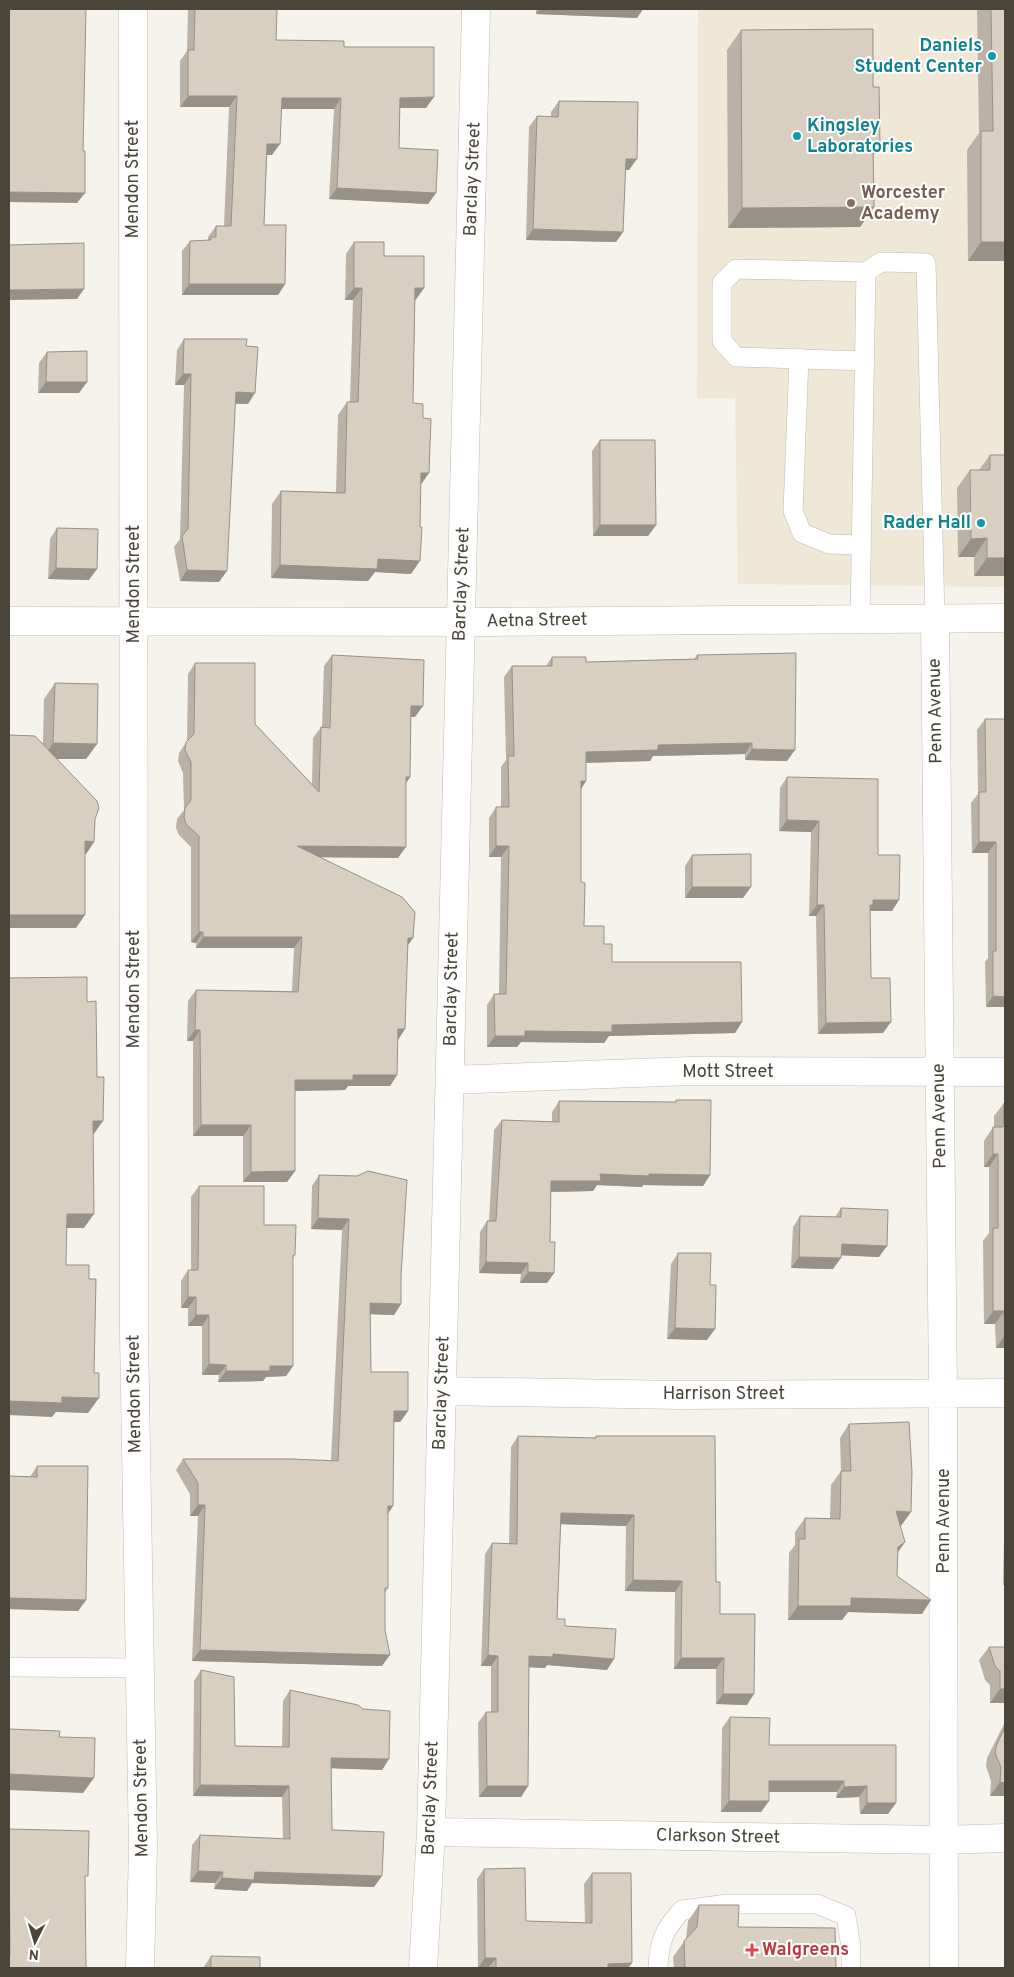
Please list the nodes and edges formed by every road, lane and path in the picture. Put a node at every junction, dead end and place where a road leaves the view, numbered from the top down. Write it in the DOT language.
graph roads {
  1 [pos="133,9"];
  2 [pos="476,9"];
  3 [pos="866,272"];
  4 [pos="799,358"];
  5 [pos="865,360"];
  6 [pos="861,545"];
  7 [pos="860,618"];
  8 [pos="935,618"];
  9 [pos="1005,618"];
  10 [pos="9,621"];
  11 [pos="134,622"];
  12 [pos="460,622"];
  13 [pos="940,1072"];
  14 [pos="1005,1072"];
  15 [pos="450,1080"];
  16 [pos="442,1391"];
  17 [pos="943,1392"];
  18 [pos="1005,1393"];
  19 [pos="9,1667"];
  20 [pos="140,1668"];
  21 [pos="431,1832"];
  22 [pos="1005,1838"];
  23 [pos="944,1840"];
  24 [pos="140,1968"];
  25 [pos="423,1968"];
  26 [pos="658,1968"];
  27 [pos="851,1968"];
  28 [pos="944,1968"];
  1 -- 11 [label="street, Mendon Street"];
  2 -- 12 [label="street, Barclay Street"];
  3 -- 4 [label="lane"];
  3 -- 5 [label="lane"];
  3 -- 8 [label="lane, Penn Avenue"];
  4 -- 5 [label="lane"];
  4 -- 6 [label="lane"];
  5 -- 6 [label="lane"];
  6 -- 7 [label="lane"];
  7 -- 8 [label="street, Aetna Street"];
  7 -- 12 [label="street, Aetna Street"];
  8 -- 9 [label="street, Aetna Street"];
  8 -- 13 [label="street, Penn Avenue"];
  10 -- 11 [label="street, Aetna Street"];
  11 -- 12 [label="street, Aetna Street"];
  11 -- 20 [label="street, Mendon Street"];
  12 -- 15 [label="street, Barclay Street"];
  13 -- 14 [label="street, Mott Street"];
  13 -- 15 [label="street, Mott Street"];
  13 -- 17 [label="street, Penn Avenue"];
  15 -- 16 [label="street, Barclay Street"];
  16 -- 17 [label="street, Harrison Street"];
  16 -- 21 [label="street, Barclay Street"];
  17 -- 18 [label="street, Harrison Street"];
  17 -- 23 [label="street, Penn Avenue"];
  19 -- 20 [label="lane"];
  20 -- 24 [label="street, Mendon Street"];
  21 -- 23 [label="street, Clarkson Street"];
  21 -- 25 [label="street, Barclay Street"];
  22 -- 23 [label="street, Clarkson Street"];
  23 -- 28 [label="street, Penn Avenue"];
  26 -- 27 [label="lane"];
}
